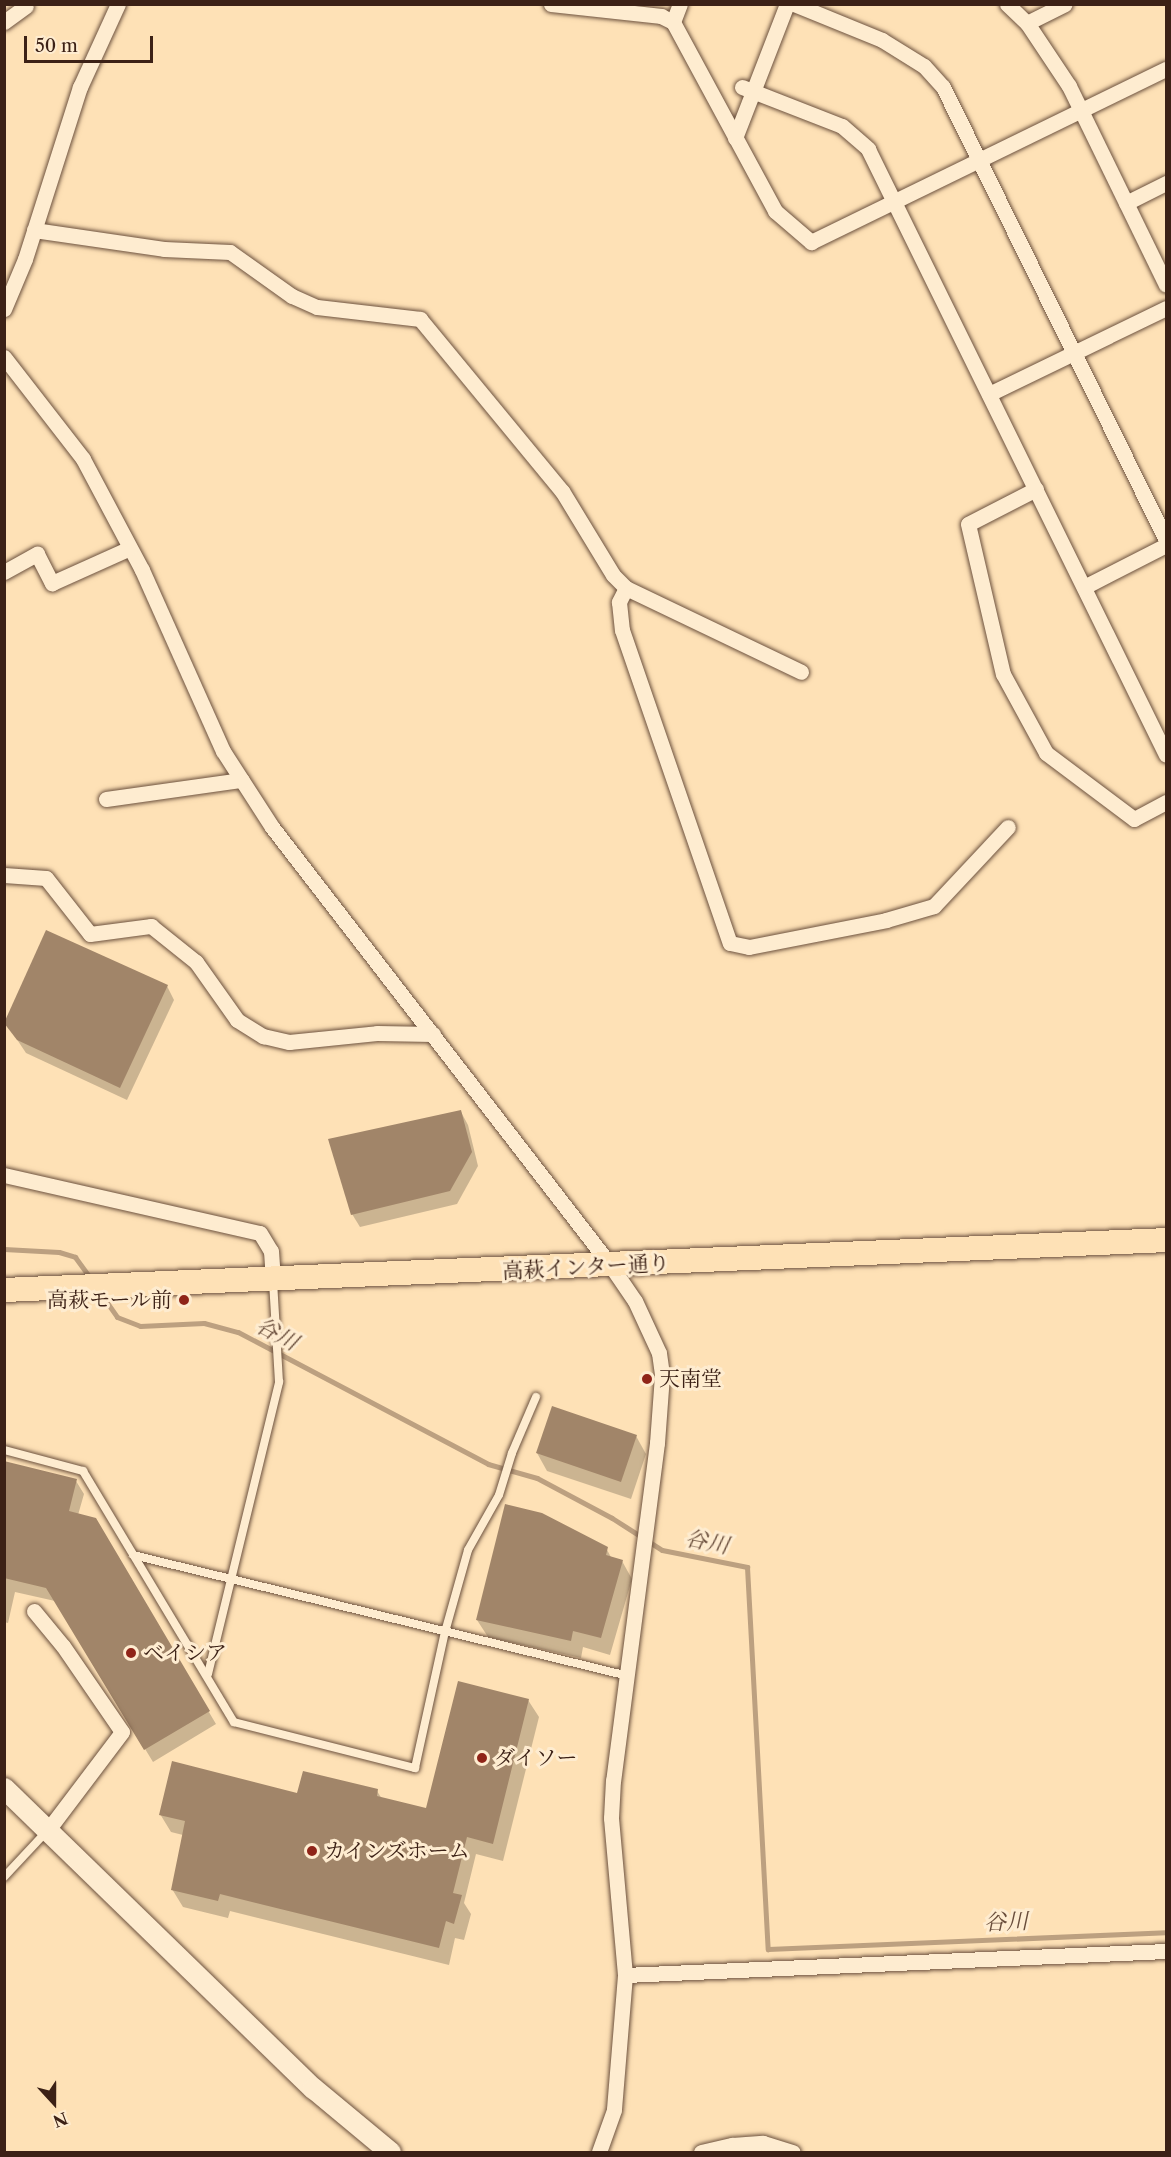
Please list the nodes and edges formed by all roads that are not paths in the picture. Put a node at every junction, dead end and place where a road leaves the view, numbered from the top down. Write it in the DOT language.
graph roads {
  1 [pos="118,4"];
  2 [pos="551,4"];
  3 [pos="680,4"];
  4 [pos="787,4"];
  5 [pos="794,4"];
  6 [pos="1007,4"];
  7 [pos="1065,4"];
  8 [pos="26,6"];
  9 [pos="4,22"];
  10 [pos="673,22"];
  11 [pos="1027,23"];
  12 [pos="1167,69"];
  13 [pos="747,89"];
  14 [pos="1081,111"];
  15 [pos="735,138"];
  16 [pos="979,160"];
  17 [pos="1167,183"];
  18 [pos="895,201"];
  19 [pos="1126,203"];
  20 [pos="34,230"];
  21 [pos="1167,285"];
  22 [pos="1167,308"];
  23 [pos="4,309"];
  24 [pos="1074,353"];
  25 [pos="4,357"];
  26 [pos="10,378"];
  27 [pos="989,394"];
  28 [pos="1036,489"];
  29 [pos="1167,540"];
  30 [pos="1167,545"];
  31 [pos="130,548"];
  32 [pos="4,572"];
  33 [pos="1084,587"];
  34 [pos="626,588"];
  35 [pos="801,672"];
  36 [pos="1167,755"];
  37 [pos="242,780"];
  38 [pos="106,799"];
  39 [pos="1167,802"];
  40 [pos="1008,827"];
  41 [pos="4,875"];
  42 [pos="433,1034"];
  43 [pos="4,1174"];
  44 [pos="1167,1240"];
  45 [pos="611,1266"];
  46 [pos="273,1280"];
  47 [pos="4,1288"];
  48 [pos="33,1289"];
  49 [pos="4,1295"];
  50 [pos="536,1397"];
  51 [pos="4,1450"];
  52 [pos="133,1555"];
  53 [pos="230,1580"];
  54 [pos="34,1611"];
  55 [pos="445,1632"];
  56 [pos="207,1674"];
  57 [pos="624,1676"];
  58 [pos="4,1788"];
  59 [pos="48,1830"];
  60 [pos="4,1877"];
  61 [pos="1167,1951"];
  62 [pos="625,1975"];
  63 [pos="390,2152"];
  64 [pos="598,2152"];
  65 [pos="701,2152"];
  66 [pos="793,2152"];
  1 -- 20 [label="street"];
  2 -- 10 [label="street"];
  3 -- 10 [label="street"];
  4 -- 13 [label="street"];
  5 -- 16 [label="street"];
  6 -- 11 [label="street"];
  7 -- 11 [label="street"];
  8 -- 9 [label="street"];
  10 -- 15 [label="street"];
  11 -- 14 [label="street"];
  12 -- 14 [label="street"];
  13 -- 15 [label="street"];
  13 -- 18 [label="street"];
  14 -- 16 [label="street"];
  14 -- 19 [label="street"];
  15 -- 18 [label="street"];
  16 -- 18 [label="street"];
  16 -- 24 [label="street"];
  17 -- 19 [label="street"];
  18 -- 27 [label="street"];
  19 -- 21 [label="street"];
  20 -- 23 [label="street"];
  20 -- 34 [label="street"];
  22 -- 24 [label="street"];
  24 -- 27 [label="street"];
  24 -- 29 [label="street"];
  25 -- 26 [label="street"];
  26 -- 31 [label="street"];
  27 -- 28 [label="street"];
  28 -- 33 [label="street"];
  28 -- 39 [label="street"];
  30 -- 33 [label="street"];
  31 -- 32 [label="street"];
  31 -- 37 [label="street"];
  33 -- 36 [label="street"];
  34 -- 35 [label="street"];
  34 -- 40 [label="street"];
  37 -- 38 [label="street"];
  37 -- 42 [label="street"];
  41 -- 42 [label="street"];
  42 -- 45 [label="street"];
  43 -- 46 [label="street"];
  44 -- 45 [label="main road, 高萩インター通り"];
  45 -- 46 [label="main road, 高萩インター通り"];
  45 -- 57 [label="street"];
  46 -- 48 [label="main road, 高萩インター通り"];
  46 -- 53 [label="lane"];
  47 -- 48 [label="main road"];
  48 -- 49 [label="main road"];
  50 -- 55 [label="lane"];
  51 -- 52 [label="lane"];
  52 -- 53 [label="lane"];
  52 -- 56 [label="lane"];
  53 -- 55 [label="lane"];
  53 -- 56 [label="lane"];
  54 -- 59 [label="street"];
  55 -- 56 [label="lane"];
  55 -- 57 [label="lane"];
  57 -- 62 [label="street"];
  58 -- 59 [label="street"];
  59 -- 60 [label="lane"];
  59 -- 63 [label="street"];
  61 -- 62 [label="street"];
  62 -- 64 [label="street"];
  65 -- 66 [label="street"];
}
